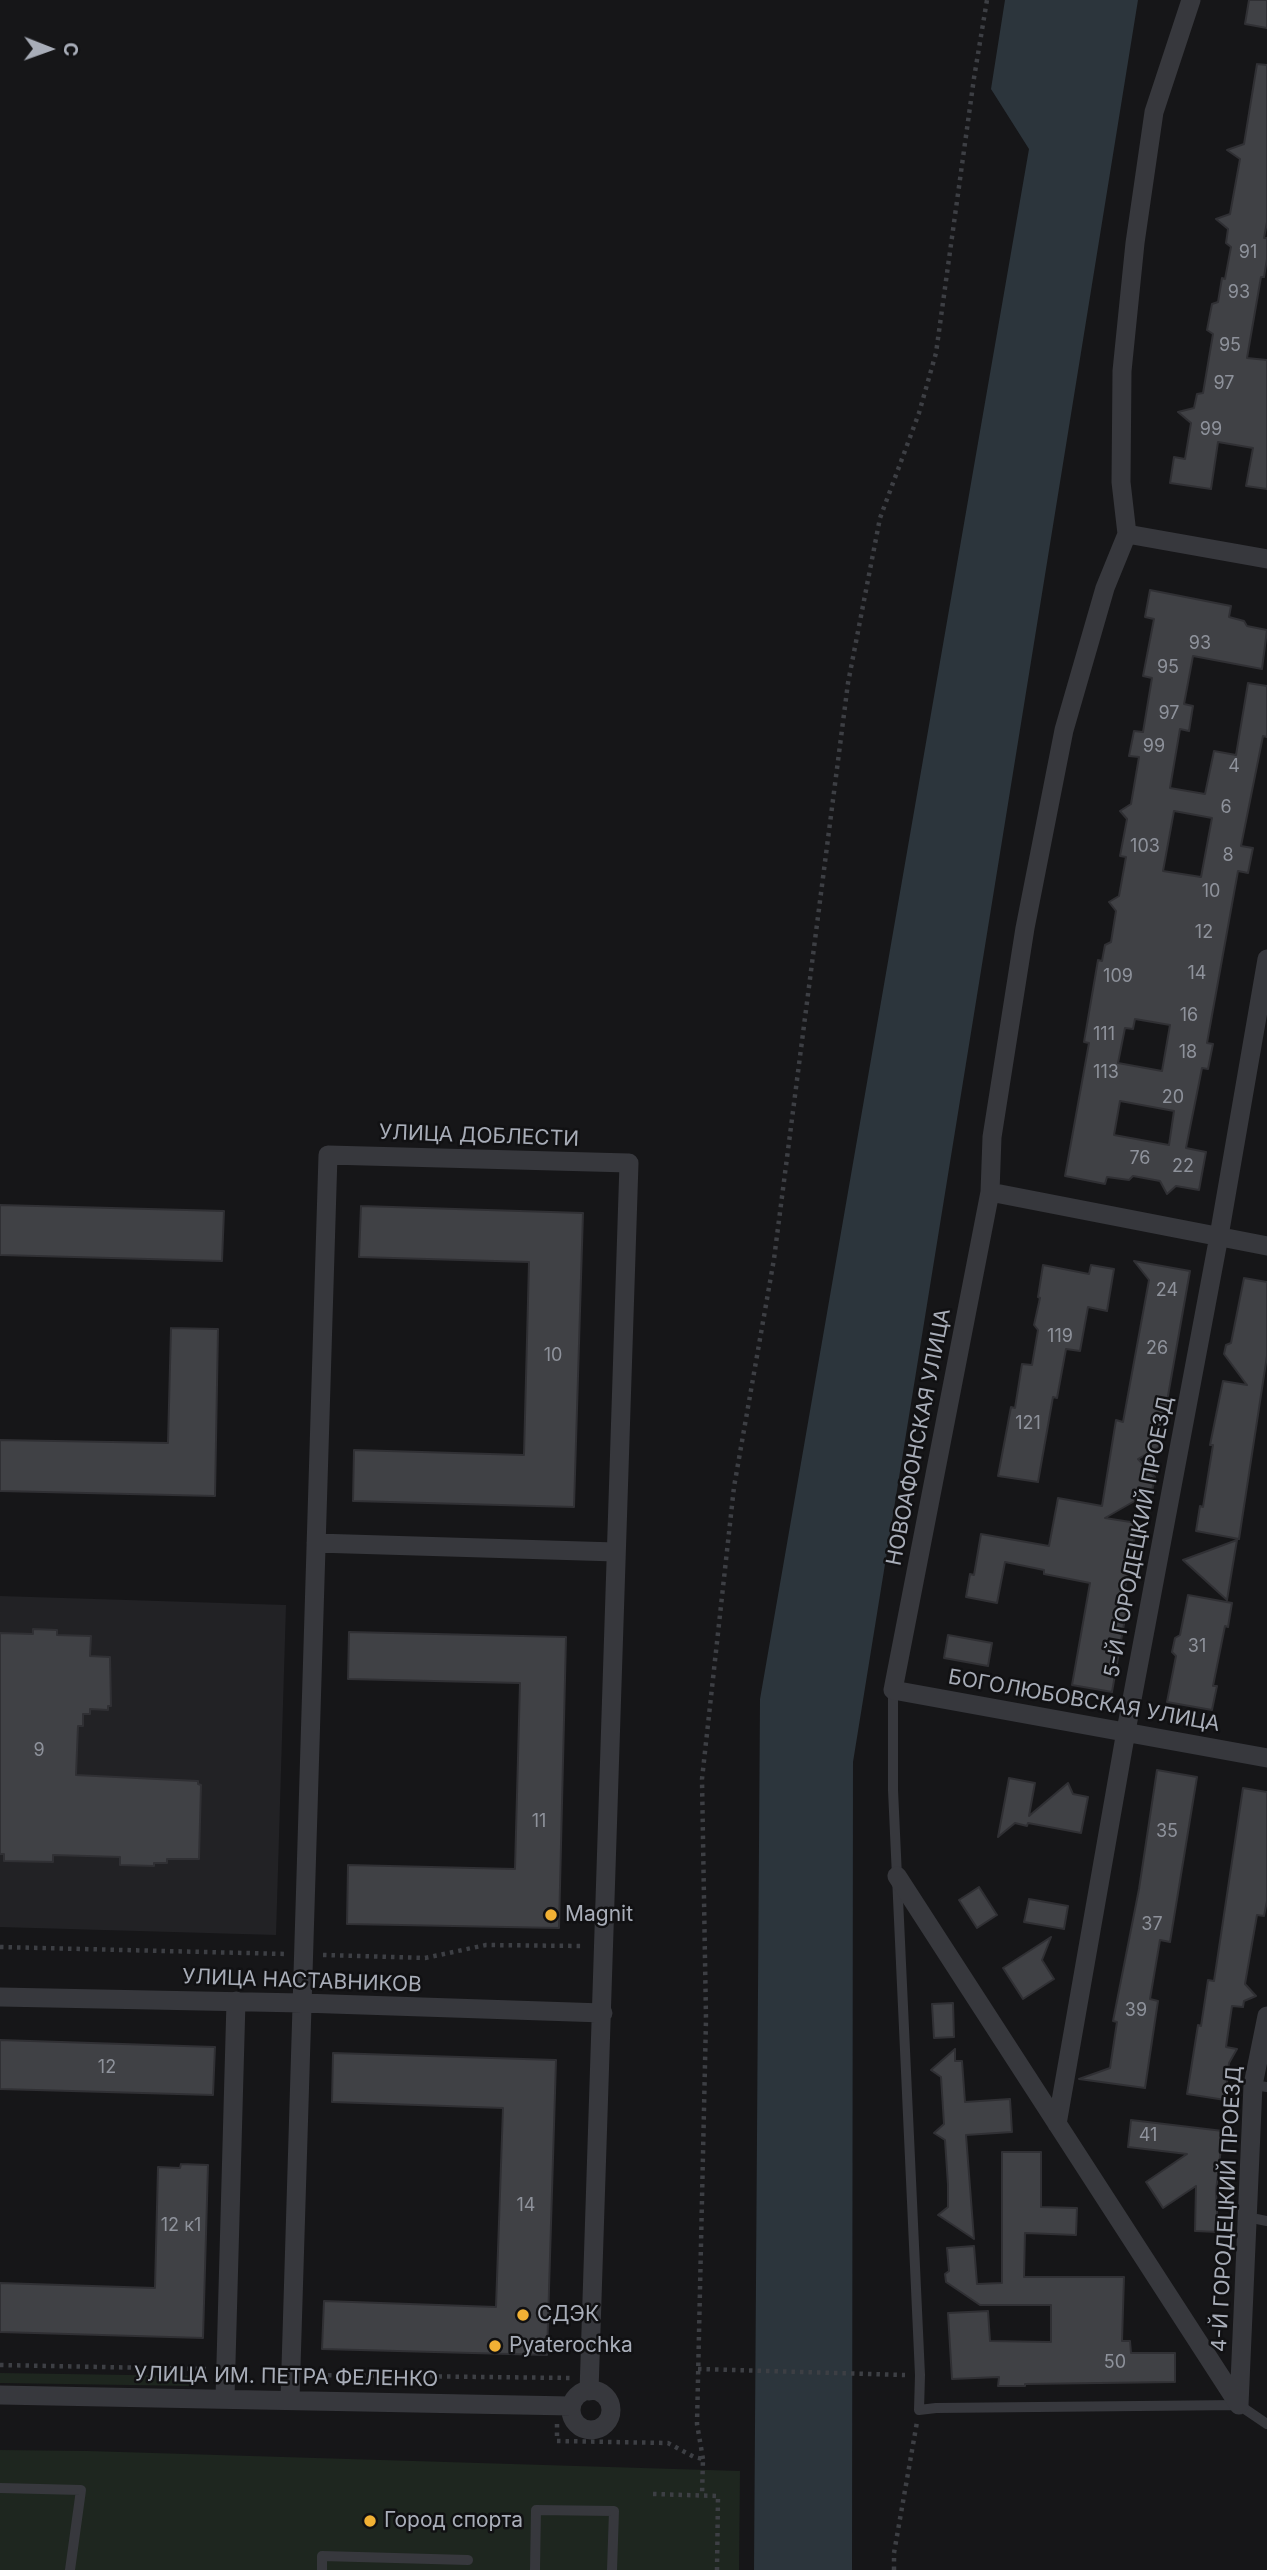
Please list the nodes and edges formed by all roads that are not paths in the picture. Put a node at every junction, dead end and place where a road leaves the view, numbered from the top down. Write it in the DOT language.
graph roads {
  1 [pos="1191,0"];
  2 [pos="1127,534"];
  3 [pos="1267,559"];
  4 [pos="1267,958"];
  5 [pos="990,1192"];
  6 [pos="1219,1236"];
  7 [pos="1267,1246"];
  8 [pos="316,1543"];
  9 [pos="617,1552"];
  10 [pos="893,1690"];
  11 [pos="1126,1731"];
  12 [pos="1267,1758"];
  13 [pos="897,1876"];
  14 [pos="0,1997"];
  15 [pos="236,2001"];
  16 [pos="302,2003"];
  17 [pos="603,2013"];
  18 [pos="1267,2016"];
  19 [pos="1260,2086"];
  20 [pos="1057,2124"];
  21 [pos="1247,2217"];
  22 [pos="1267,2221"];
  23 [pos="583,2384"];
  24 [pos="0,2395"];
  25 [pos="225,2398"];
  26 [pos="290,2399"];
  27 [pos="1239,2405"];
  28 [pos="564,2411"];
  29 [pos="1267,2424"];
  30 [pos="0,2487"];
  31 [pos="361,2558"];
  32 [pos="468,2560"];
  33 [pos="70,2570"];
  34 [pos="322,2570"];
  35 [pos="361,2570"];
  36 [pos="534,2570"];
  37 [pos="612,2570"];
  1 -- 2 [label="street"];
  2 -- 3 [label="street"];
  2 -- 5 [label="street, НОВОАФОНСКАЯ УЛИЦА"];
  4 -- 6 [label="street, 5-Й ГОРОДЕЦКИЙ ПРОЕЗД"];
  5 -- 6 [label="street"];
  5 -- 10 [label="street, НОВОАФОНСКАЯ УЛИЦА"];
  6 -- 7 [label="street"];
  6 -- 11 [label="street, 5-Й ГОРОДЕЦКИЙ ПРОЕЗД"];
  8 -- 9 [label="street"];
  8 -- 9 [label="street, УЛИЦА ДОБЛЕСТИ"];
  8 -- 16 [label="street"];
  9 -- 17 [label="street"];
  10 -- 11 [label="street, БОГОЛЮБОВСКАЯ УЛИЦА"];
  10 -- 13 [label="lane"];
  11 -- 12 [label="street, БОГОЛЮБОВСКАЯ УЛИЦА"];
  11 -- 20 [label="street, 5-Й ГОРОДЕЦКИЙ ПРОЕЗД"];
  13 -- 20 [label="street"];
  13 -- 27 [label="lane"];
  14 -- 15 [label="street, УЛИЦА НАСТАВНИКОВ"];
  15 -- 16 [label="street, УЛИЦА НАСТАВНИКОВ"];
  15 -- 25 [label="street"];
  16 -- 17 [label="street, УЛИЦА НАСТАВНИКОВ"];
  16 -- 26 [label="street"];
  17 -- 23 [label="street"];
  18 -- 19 [label="street, 4-Й ГОРОДЕЦКИЙ ПРОЕЗД"];
  19 -- 21 [label="street, 4-Й ГОРОДЕЦКИЙ ПРОЕЗД"];
  20 -- 27 [label="street"];
  21 -- 22 [label="lane"];
  21 -- 27 [label="street, 4-Й ГОРОДЕЦКИЙ ПРОЕЗД"];
  23 -- 28 [label="street"];
  23 -- 28 [label="street"];
  24 -- 25 [label="street, УЛИЦА ИМ. ПЕТРА ФЕЛЕНКО"];
  25 -- 26 [label="street, УЛИЦА ИМ. ПЕТРА ФЕЛЕНКО"];
  26 -- 28 [label="street, УЛИЦА ИМ. ПЕТРА ФЕЛЕНКО"];
  27 -- 29 [label="lane"];
  30 -- 33 [label="lane"];
  31 -- 32 [label="lane"];
  31 -- 34 [label="lane"];
  31 -- 35 [label="lane"];
  36 -- 37 [label="lane"];
}
